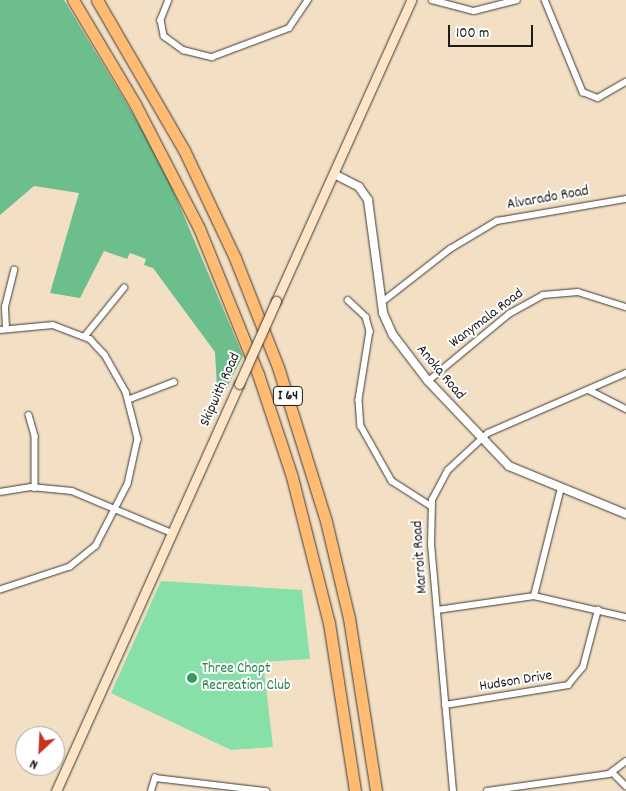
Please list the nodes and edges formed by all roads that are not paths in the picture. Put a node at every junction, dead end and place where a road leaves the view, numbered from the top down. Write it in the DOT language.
graph roads {
  1 [pos="73,0"];
  2 [pos="97,0"];
  3 [pos="169,0"];
  4 [pos="308,0"];
  5 [pos="411,0"];
  6 [pos="432,0"];
  7 [pos="517,0"];
  8 [pos="545,0"];
  9 [pos="626,82"];
  10 [pos="334,174"];
  11 [pos="626,198"];
  12 [pos="14,270"];
  13 [pos="124,288"];
  14 [pos="348,300"];
  15 [pos="381,303"];
  16 [pos="626,307"];
  17 [pos="3,329"];
  18 [pos="85,336"];
  19 [pos="626,373"];
  20 [pos="428,381"];
  21 [pos="174,382"];
  22 [pos="589,390"];
  23 [pos="130,400"];
  24 [pos="626,409"];
  25 [pos="29,415"];
  26 [pos="481,441"];
  27 [pos="35,488"];
  28 [pos="561,488"];
  29 [pos="0,492"];
  30 [pos="431,506"];
  31 [pos="117,508"];
  32 [pos="626,514"];
  33 [pos="172,533"];
  34 [pos="0,590"];
  35 [pos="534,596"];
  36 [pos="437,610"];
  37 [pos="598,610"];
  38 [pos="626,617"];
  39 [pos="446,705"];
  40 [pos="626,761"];
  41 [pos="612,772"];
  42 [pos="626,786"];
  43 [pos="263,789"];
  44 [pos="56,791"];
  45 [pos="151,791"];
  46 [pos="355,791"];
  47 [pos="376,791"];
  48 [pos="454,791"];
  49 [pos="487,791"];
  1 -- 46 [label="highway, I 64"];
  2 -- 47 [label="highway, I 64"];
  3 -- 4 [label="street"];
  5 -- 10 [label="main road, Skipwith Road"];
  6 -- 7 [label="street"];
  8 -- 9 [label="street"];
  10 -- 15 [label="street, Anoka Road"];
  10 -- 33 [label="main road, Skipwith Road, bridge"];
  11 -- 15 [label="street, Alvarado Road"];
  12 -- 17 [label="street"];
  13 -- 18 [label="street"];
  14 -- 30 [label="street"];
  15 -- 20 [label="street, Anoka Road"];
  16 -- 20 [label="street, Wanymala Road"];
  17 -- 18 [label="street"];
  18 -- 23 [label="street"];
  19 -- 22 [label="street, Marroit Road"];
  20 -- 26 [label="street, Anoka Road"];
  21 -- 23 [label="street"];
  22 -- 24 [label="street"];
  22 -- 26 [label="street, Marroit Road"];
  23 -- 31 [label="street"];
  25 -- 27 [label="street"];
  26 -- 28 [label="street, Anoka Road"];
  26 -- 30 [label="street, Marroit Road"];
  27 -- 29 [label="street"];
  27 -- 31 [label="street"];
  28 -- 32 [label="street, Anoka Road"];
  28 -- 35 [label="street"];
  30 -- 36 [label="street, Marroit Road"];
  31 -- 33 [label="street"];
  31 -- 34 [label="street"];
  33 -- 44 [label="main road, Skipwith Road"];
  35 -- 36 [label="street"];
  35 -- 37 [label="street"];
  36 -- 39 [label="street, Marroit Road"];
  37 -- 38 [label="street"];
  37 -- 39 [label="street, Hudson Drive"];
  39 -- 48 [label="street, Marroit Road"];
  40 -- 41 [label="street"];
  41 -- 42 [label="street"];
  41 -- 49 [label="street"];
  43 -- 45 [label="street"];
}
